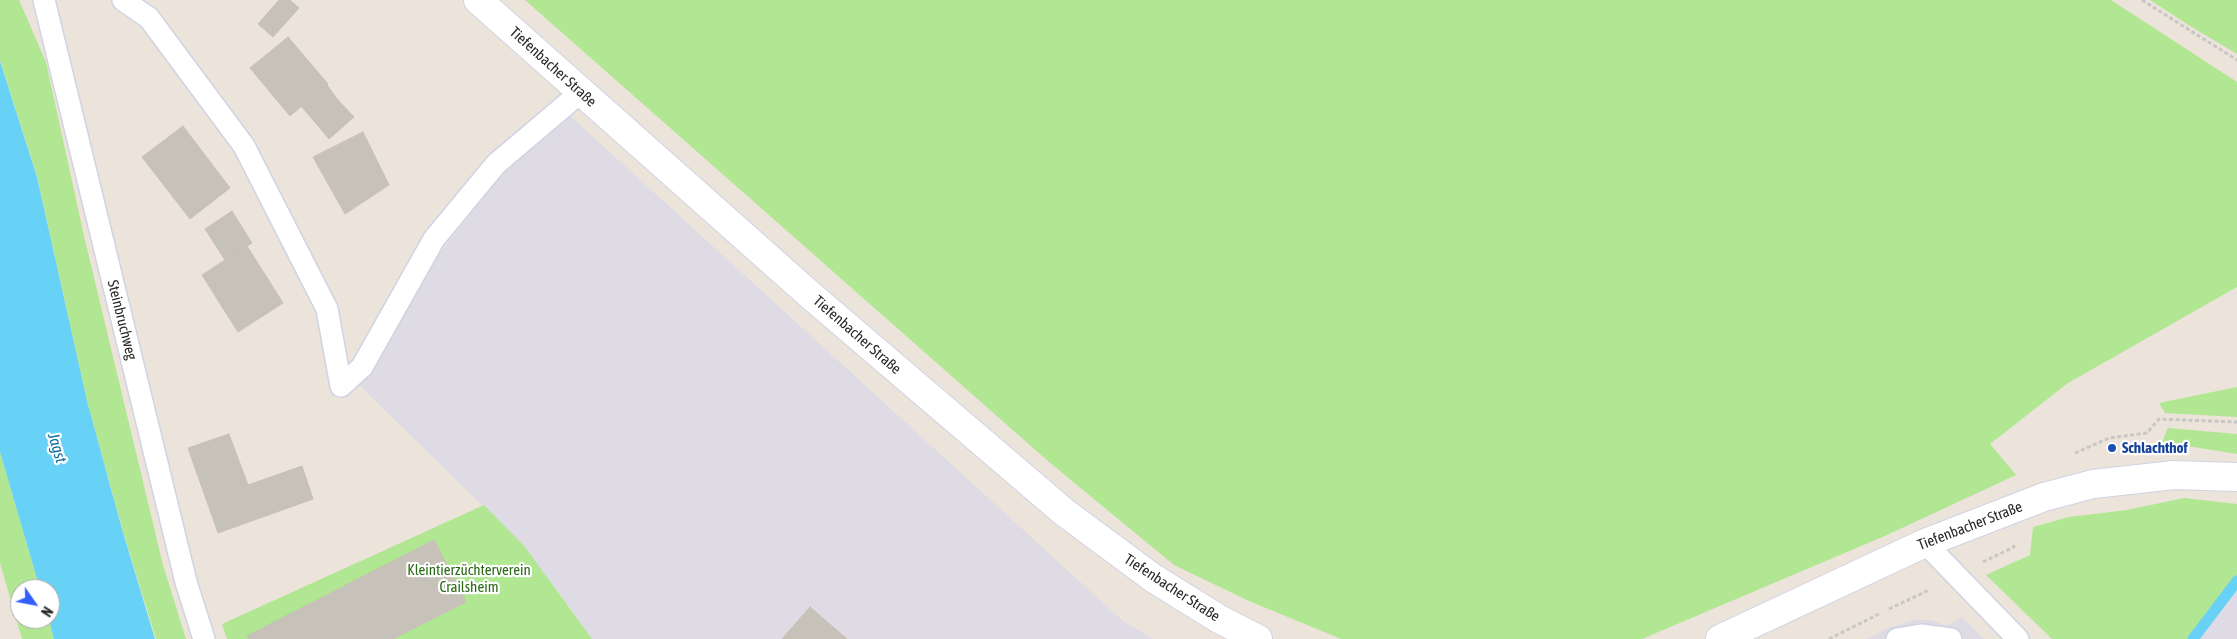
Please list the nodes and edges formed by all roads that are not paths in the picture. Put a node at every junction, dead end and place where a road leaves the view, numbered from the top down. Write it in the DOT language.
graph roads {
  1 [pos="44,0"];
  2 [pos="123,0"];
  3 [pos="478,0"];
  4 [pos="581,92"];
  5 [pos="2237,477"];
  6 [pos="1925,543"];
  7 [pos="204,639"];
  8 [pos="1258,639"];
  9 [pos="1720,639"];
  10 [pos="1897,639"];
  11 [pos="1951,639"];
  12 [pos="2018,639"];
  1 -- 7 [label="lane, Steinbruchweg"];
  2 -- 4 [label="lane"];
  3 -- 4 [label="main road, Tiefenbacher Straße"];
  4 -- 8 [label="main road, Tiefenbacher Straße"];
  5 -- 6 [label="main road, Tiefenbacher Straße"];
  6 -- 9 [label="main road, Tiefenbacher Straße"];
  6 -- 12 [label="lane"];
  10 -- 11 [label="lane"];
}
